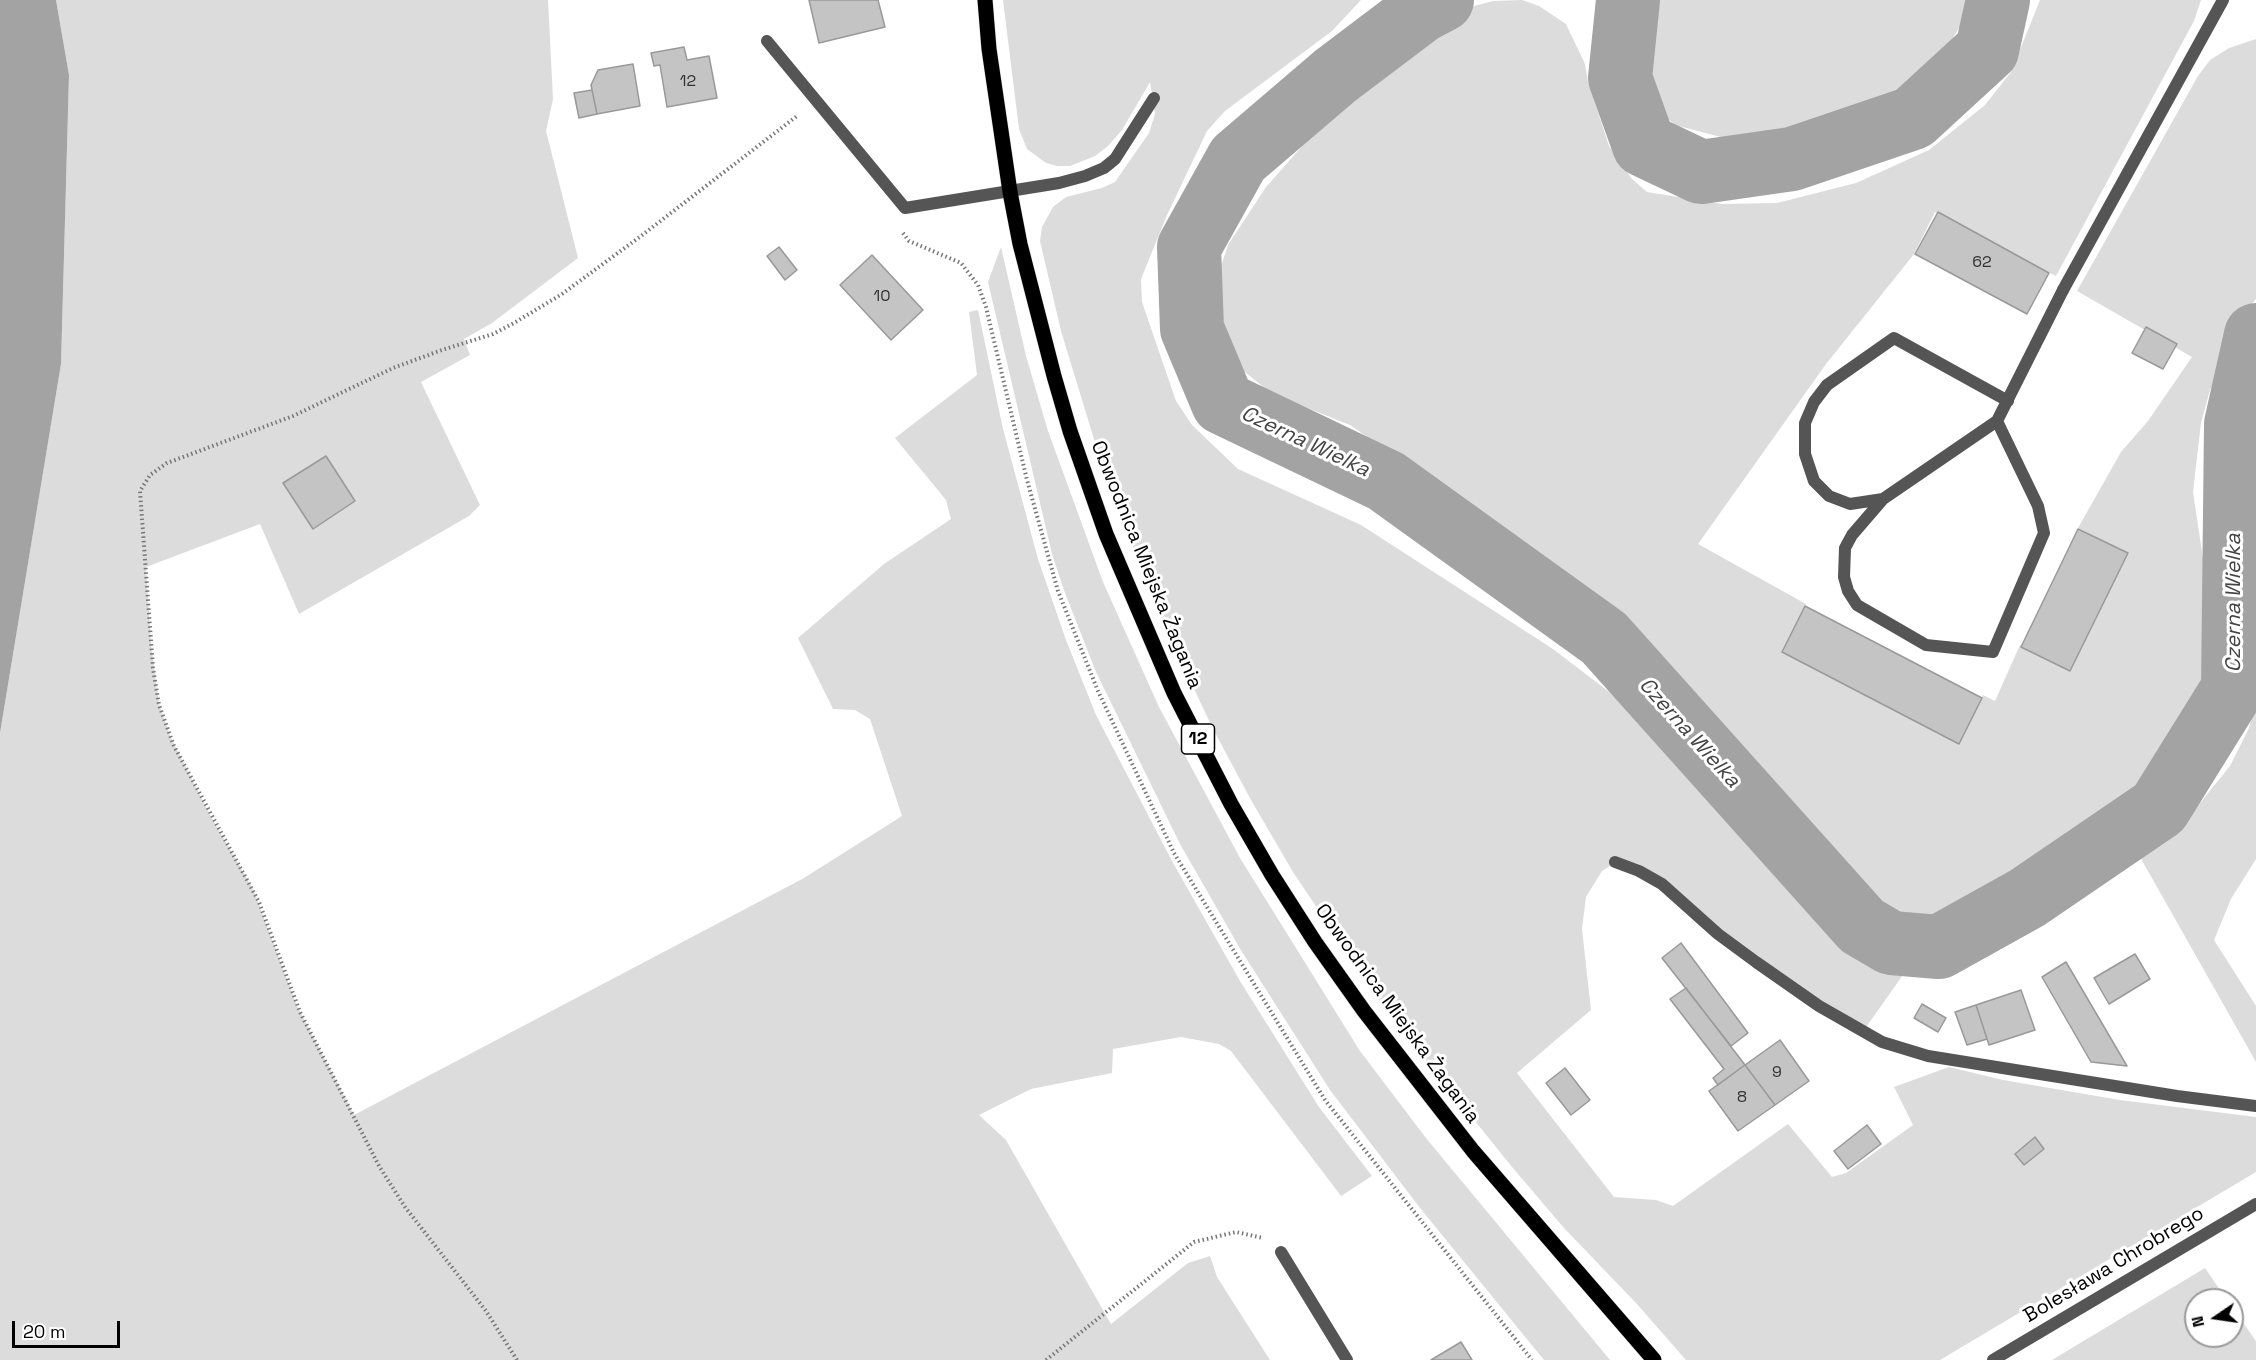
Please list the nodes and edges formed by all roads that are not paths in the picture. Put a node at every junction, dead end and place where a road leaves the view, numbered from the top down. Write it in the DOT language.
graph roads {
  1 [pos="985,0"];
  2 [pos="2223,0"];
  3 [pos="767,41"];
  4 [pos="1154,98"];
  5 [pos="1010,192"];
  6 [pos="2008,401"];
  7 [pos="1997,421"];
  8 [pos="1883,499"];
  9 [pos="1615,862"];
  10 [pos="2256,1106"];
  11 [pos="2256,1204"];
  12 [pos="1281,1252"];
  13 [pos="1347,1360"];
  14 [pos="1654,1360"];
  15 [pos="1993,1360"];
  1 -- 5 [label="main road, Obwodnica Miejska Żagania / 12"];
  2 -- 6 [label="street"];
  3 -- 5 [label="street"];
  4 -- 5 [label="street"];
  5 -- 14 [label="main road, Obwodnica Miejska Żagania / 12"];
  6 -- 7 [label="street"];
  6 -- 8 [label="street"];
  7 -- 8 [label="street"];
  7 -- 8 [label="street"];
  9 -- 10 [label="street"];
  11 -- 15 [label="street, Bolesława Chrobrego"];
  12 -- 13 [label="street"];
}
